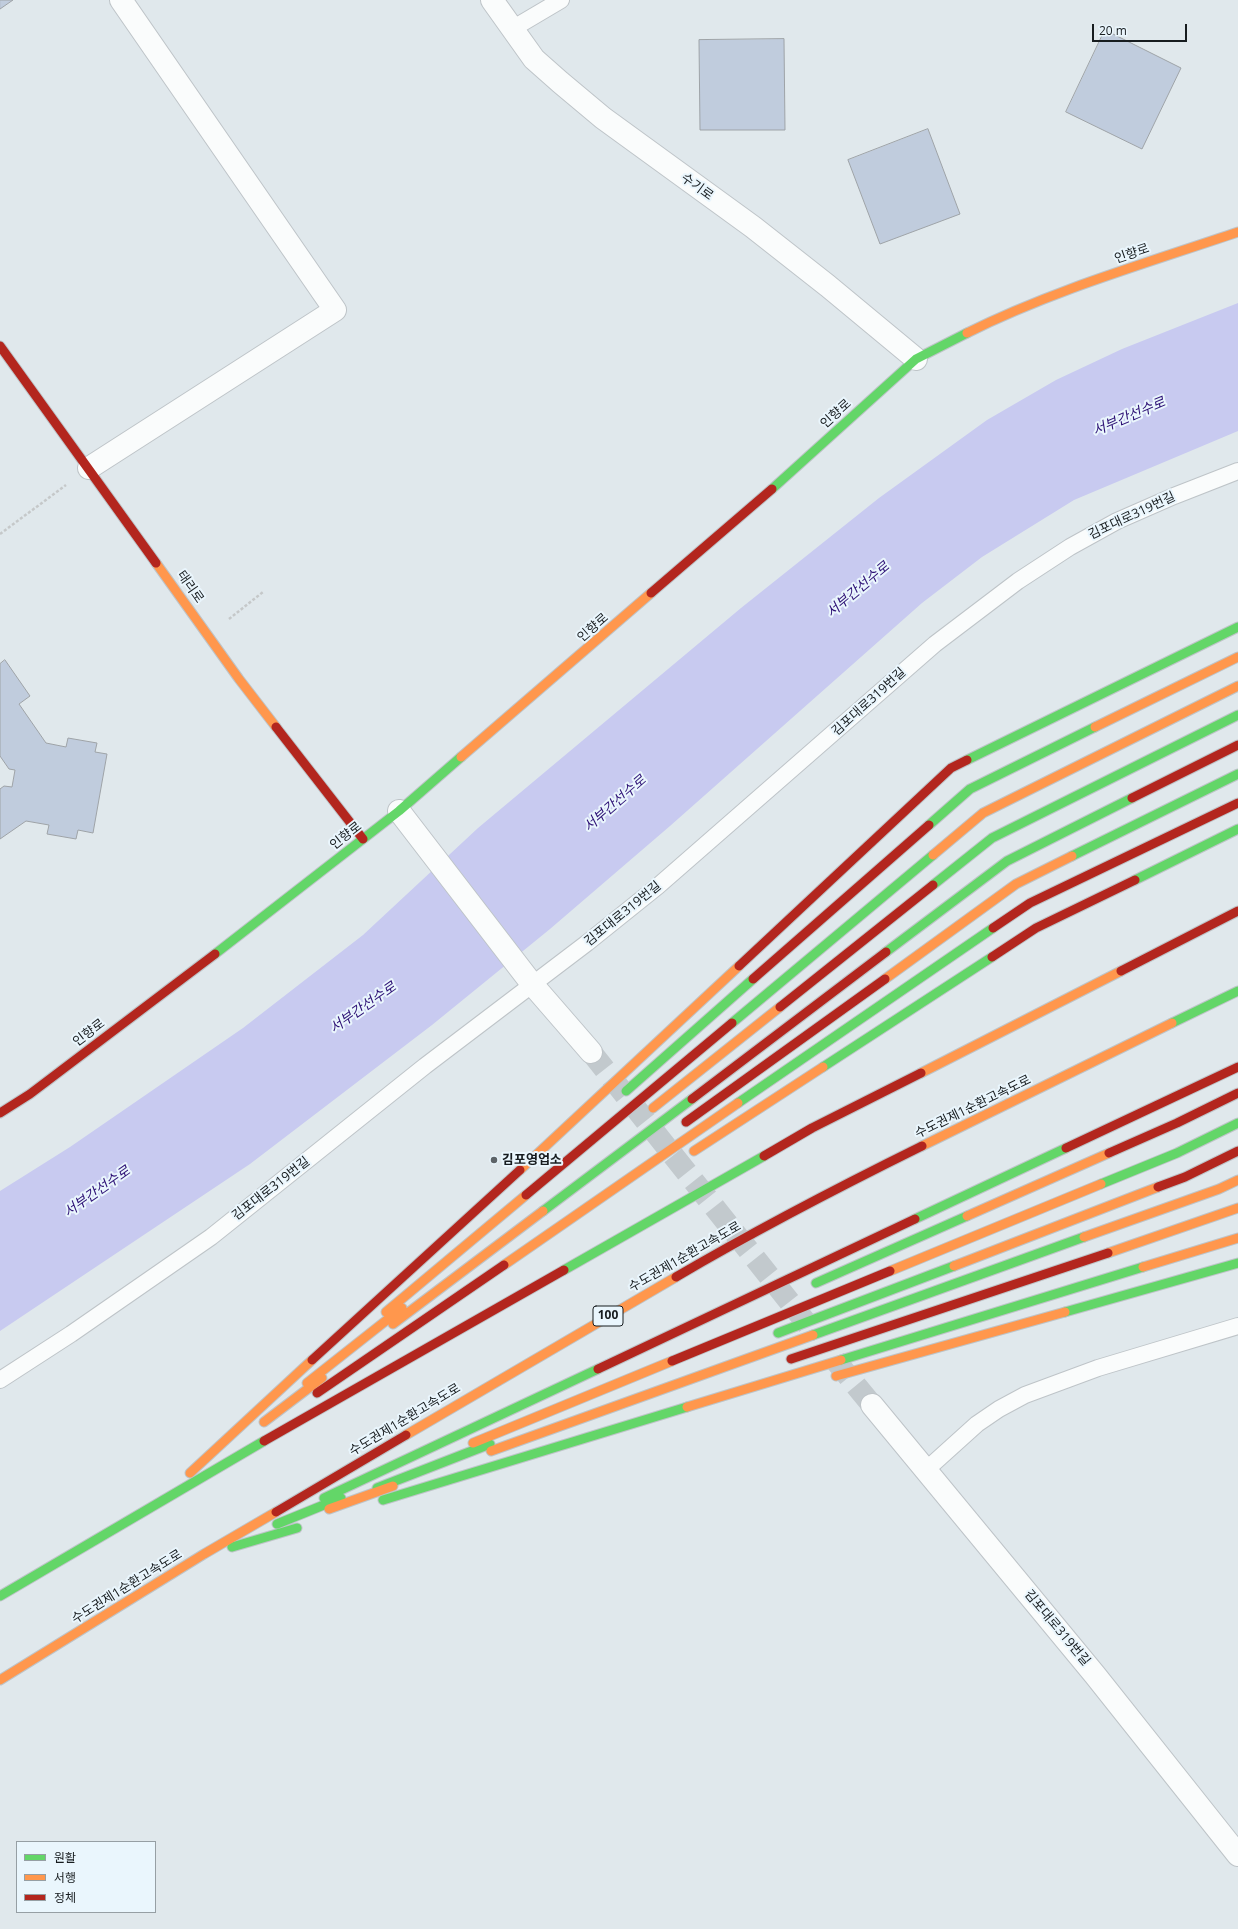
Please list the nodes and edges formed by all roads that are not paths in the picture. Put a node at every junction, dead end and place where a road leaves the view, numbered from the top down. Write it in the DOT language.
graph roads {
  1 [pos="121,0"];
  2 [pos="492,0"];
  3 [pos="560,0"];
  4 [pos="512,29"];
  5 [pos="1238,232"];
  6 [pos="0,346"];
  7 [pos="916,359"];
  8 [pos="88,468"];
  9 [pos="1238,471"];
  10 [pos="1238,627"];
  11 [pos="1238,657"];
  12 [pos="1238,686"];
  13 [pos="1238,715"];
  14 [pos="1238,745"];
  15 [pos="1238,774"];
  16 [pos="1238,803"];
  17 [pos="399,811"];
  18 [pos="1238,829"];
  19 [pos="363,839"];
  20 [pos="1238,911"];
  21 [pos="532,984"];
  22 [pos="1238,991"];
  23 [pos="591,1052"];
  24 [pos="1238,1067"];
  25 [pos="1238,1093"];
  26 [pos="616,1100"];
  27 [pos="648,1112"];
  28 [pos="0,1113"];
  29 [pos="1238,1123"];
  30 [pos="679,1126"];
  31 [pos="1238,1151"];
  32 [pos="688,1155"];
  33 [pos="1238,1180"];
  34 [pos="1238,1208"];
  35 [pos="478,1221"];
  36 [pos="1238,1238"];
  37 [pos="486,1241"];
  38 [pos="535,1255"];
  39 [pos="498,1257"];
  40 [pos="1238,1263"];
  41 [pos="806,1287"];
  42 [pos="1238,1326"];
  43 [pos="769,1337"];
  44 [pos="778,1363"];
  45 [pos="0,1380"];
  46 [pos="824,1380"];
  47 [pos="596,1381"];
  48 [pos="613,1397"];
  49 [pos="314,1400"];
  50 [pos="872,1405"];
  51 [pos="294,1413"];
  52 [pos="582,1428"];
  53 [pos="256,1432"];
  54 [pos="625,1436"];
  55 [pos="234,1445"];
  56 [pos="926,1470"];
  57 [pos="161,1500"];
  58 [pos="372,1507"];
  59 [pos="326,1517"];
  60 [pos="303,1525"];
  61 [pos="204,1554"];
  62 [pos="0,1596"];
  63 [pos="0,1680"];
  64 [pos="1238,1855"];
  1 -- 8 [label="street"];
  2 -- 4 [label="street, 수기로"];
  3 -- 4 [label="lane"];
  4 -- 7 [label="street, 수기로"];
  5 -- 7 [label="main road, 인향로"];
  6 -- 8 [label="main road, 태리로"];
  7 -- 17 [label="main road, 인향로"];
  8 -- 19 [label="main road, 태리로"];
  9 -- 21 [label="lane, 김포대로319번길"];
  10 -- 57 [label="main road"];
  11 -- 26 [label="main road"];
  12 -- 57 [label="main road"];
  13 -- 27 [label="main road"];
  14 -- 53 [label="main road"];
  15 -- 30 [label="main road"];
  16 -- 53 [label="main road"];
  17 -- 19 [label="main road, 인향로"];
  17 -- 21 [label="street"];
  18 -- 32 [label="main road"];
  19 -- 28 [label="main road, 인향로"];
  20 -- 57 [label="main road"];
  21 -- 23 [label="street"];
  21 -- 45 [label="lane, 김포대로319번길"];
  22 -- 61 [label="main road, 수도권제1순환고속도로 / 100"];
  24 -- 61 [label="main road"];
  25 -- 41 [label="main road"];
  29 -- 61 [label="main road"];
  31 -- 43 [label="main road"];
  33 -- 61 [label="main road"];
  34 -- 44 [label="main road"];
  35 -- 57 [label="main road"];
  36 -- 59 [label="main road"];
  37 -- 57 [label="main road"];
  38 -- 49 [label="main road"];
  39 -- 53 [label="main road"];
  40 -- 46 [label="main road"];
  42 -- 56 [label="lane"];
  47 -- 61 [label="main road"];
  48 -- 61 [label="main road"];
  50 -- 56 [label="street, 김포대로319번길"];
  51 -- 57 [label="main road"];
  52 -- 61 [label="main road"];
  53 -- 57 [label="main road"];
  54 -- 58 [label="main road"];
  55 -- 57 [label="main road"];
  56 -- 64 [label="street, 김포대로319번길"];
  57 -- 62 [label="main road"];
  60 -- 61 [label="main road"];
  61 -- 63 [label="main road, 수도권제1순환고속도로 / 100"];
}
